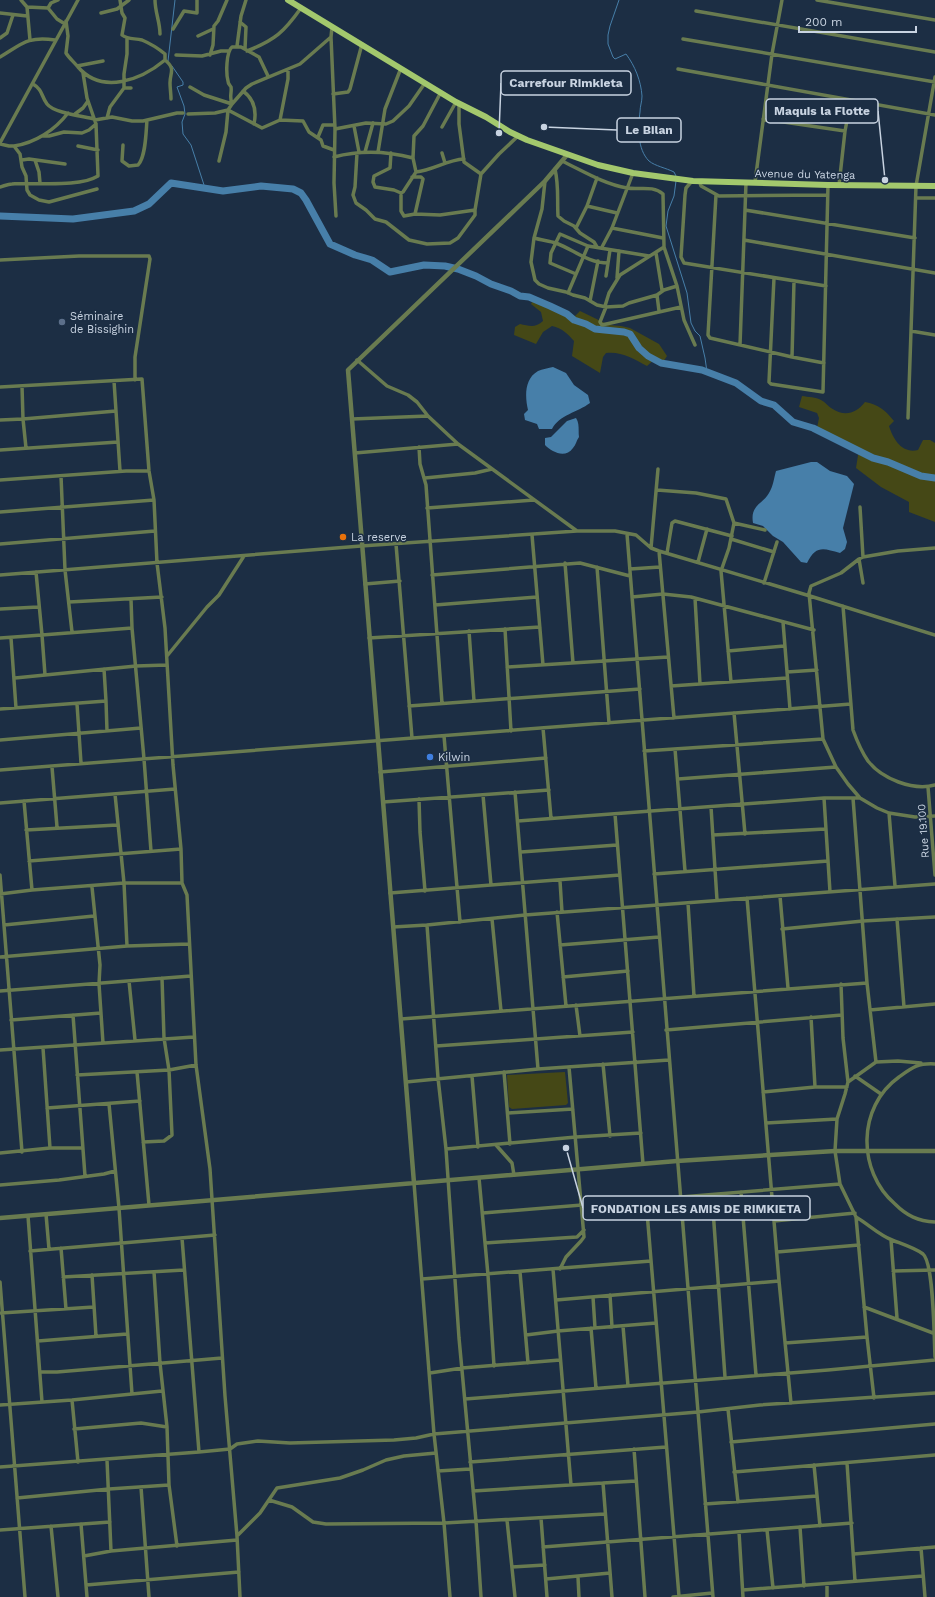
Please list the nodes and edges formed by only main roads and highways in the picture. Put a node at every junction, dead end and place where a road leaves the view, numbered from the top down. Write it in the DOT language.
graph roads {
  1 [pos="288,0"];
  2 [pos="935,186"];
  1 -- 2 [label="main road, Avenue du Yatenga"];
}
